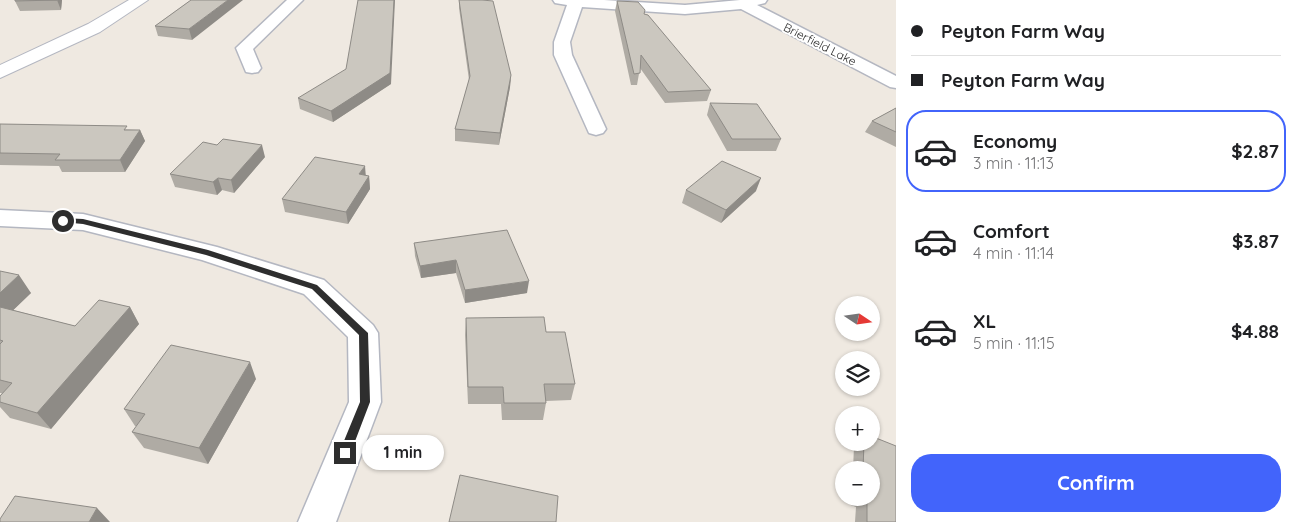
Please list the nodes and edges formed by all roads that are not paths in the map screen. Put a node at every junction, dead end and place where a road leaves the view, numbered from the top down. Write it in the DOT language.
graph roads {
  1 [pos="140,0"];
  2 [pos="296,0"];
  3 [pos="760,0"];
  4 [pos="568,1"];
  5 [pos="743,4"];
  6 [pos="252,68"];
  7 [pos="0,72"];
  8 [pos="896,83"];
  9 [pos="596,129"];
  10 [pos="0,218"];
  11 [pos="317,522"];
  1 -- 7 [label="street"];
  2 -- 6 [label="street"];
  3 -- 5 [label="street"];
  4 -- 5 [label="street"];
  4 -- 9 [label="street"];
  5 -- 8 [label="street, Brierfield Lake"];
  10 -- 11 [label="street"];
}
